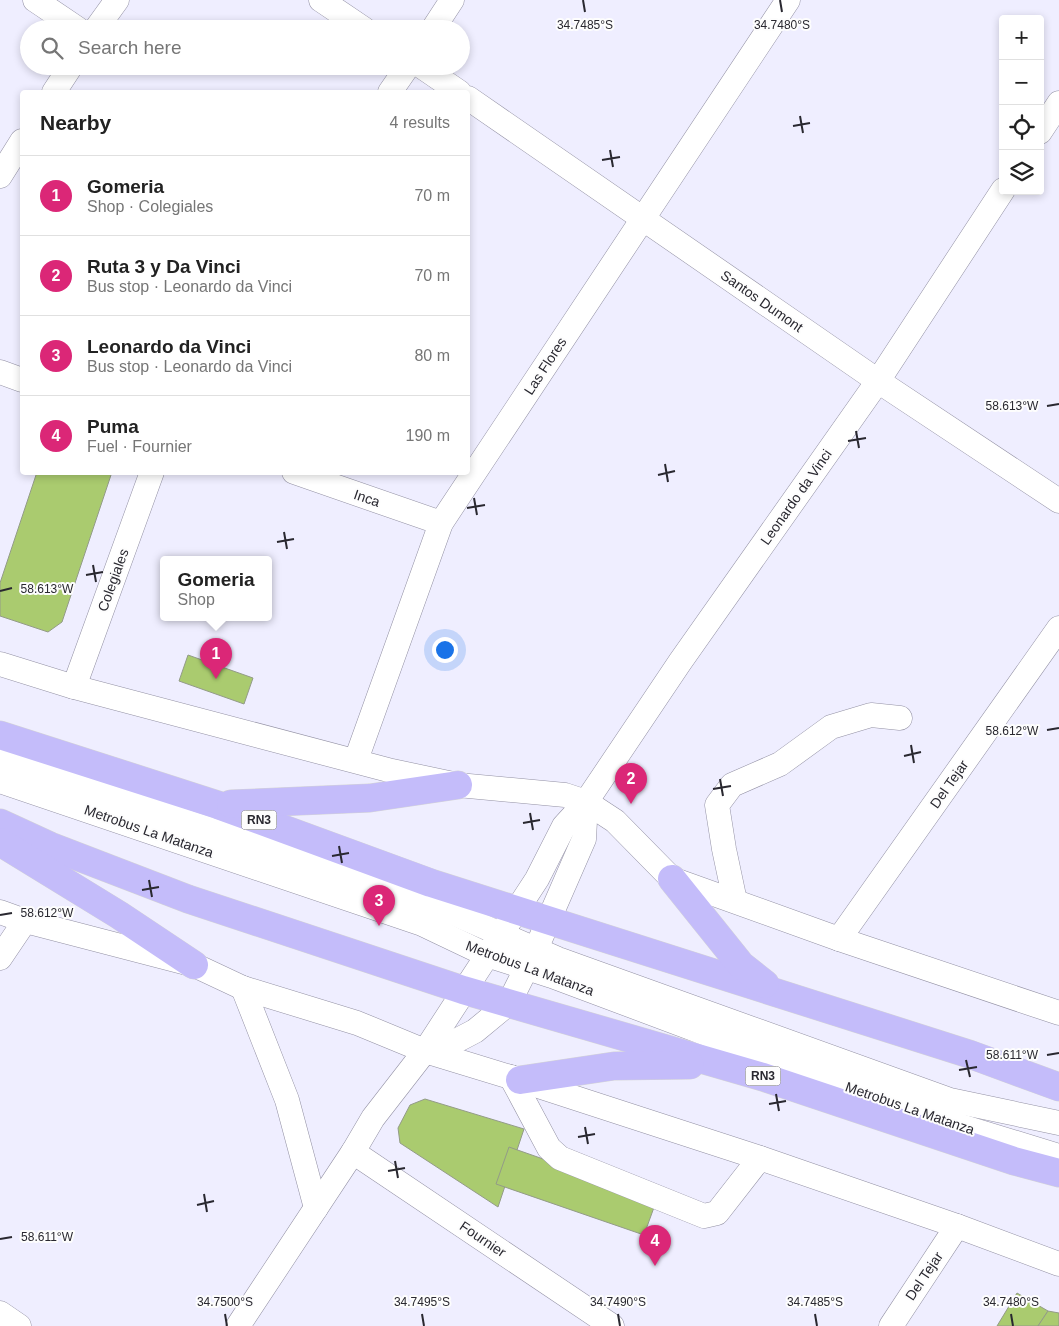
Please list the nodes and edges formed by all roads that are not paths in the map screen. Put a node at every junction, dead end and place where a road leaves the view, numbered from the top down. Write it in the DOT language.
graph roads {
  1 [pos="35,0"];
  2 [pos="117,0"];
  3 [pos="321,0"];
  4 [pos="452,0"];
  5 [pos="788,0"];
  6 [pos="65,20"];
  7 [pos="103,20"];
  8 [pos="351,20"];
  9 [pos="439,20"];
  10 [pos="65,75"];
  11 [pos="402,75"];
  12 [pos="434,75"];
  13 [pos="55,90"];
  14 [pos="391,90"];
  15 [pos="456,90"];
  16 [pos="470,99"];
  17 [pos="1059,103"];
  18 [pos="1044,126"];
  19 [pos="20,144"];
  20 [pos="0,176"];
  21 [pos="1000,195"];
  22 [pos="643,218"];
  23 [pos="0,372"];
  24 [pos="20,379"];
  25 [pos="878,381"];
  26 [pos="151,475"];
  27 [pos="303,475"];
  28 [pos="1059,501"];
  29 [pos="441,523"];
  30 [pos="1059,628"];
  31 [pos="0,664"];
  32 [pos="74,686"];
  33 [pos="900,718"];
  34 [pos="0,735"];
  35 [pos="0,759"];
  36 [pos="356,760"];
  37 [pos="0,781"];
  38 [pos="458,785"];
  39 [pos="586,802"];
  40 [pos="218,804"];
  41 [pos="0,823"];
  42 [pos="0,842"];
  43 [pos="672,878"];
  44 [pos="735,901"];
  45 [pos="515,911"];
  46 [pos="0,912"];
  47 [pos="25,920"];
  48 [pos="548,921"];
  49 [pos="500,934"];
  50 [pos="839,939"];
  51 [pos="487,955"];
  52 [pos="0,958"];
  53 [pos="531,958"];
  54 [pos="194,965"];
  55 [pos="243,988"];
  56 [pos="463,990"];
  57 [pos="776,992"];
  58 [pos="509,1003"];
  59 [pos="1059,1013"];
  60 [pos="425,1050"];
  61 [pos="969,1054"];
  62 [pos="763,1076"];
  63 [pos="516,1078"];
  64 [pos="1059,1088"];
  65 [pos="1059,1098"];
  66 [pos="1059,1122"];
  67 [pos="354,1152"];
  68 [pos="1059,1156"];
  69 [pos="760,1158"];
  70 [pos="1059,1173"];
  71 [pos="316,1208"];
  72 [pos="957,1226"];
  73 [pos="1059,1264"];
  74 [pos="0,1313"];
  75 [pos="20,1326"];
  76 [pos="238,1326"];
  77 [pos="612,1326"];
  78 [pos="891,1326"];
  1 -- 6 [label="street"];
  2 -- 7 [label="street"];
  3 -- 8 [label="street"];
  4 -- 9 [label="street"];
  5 -- 22 [label="street, Las Flores"];
  10 -- 13 [label="street"];
  11 -- 14 [label="street"];
  12 -- 15 [label="street"];
  16 -- 22 [label="street, Santos Dumont"];
  17 -- 18 [label="street"];
  19 -- 20 [label="street"];
  21 -- 25 [label="street, Leonardo da Vinci"];
  22 -- 25 [label="street, Santos Dumont"];
  22 -- 29 [label="street, Las Flores"];
  23 -- 24 [label="street"];
  25 -- 28 [label="street, Santos Dumont"];
  25 -- 39 [label="street, Leonardo da Vinci"];
  26 -- 32 [label="street, Colegiales"];
  27 -- 29 [label="street, Inca"];
  29 -- 36 [label="street, Las Flores"];
  30 -- 50 [label="street, Del Tejar"];
  31 -- 32 [label="street"];
  32 -- 36 [label="street"];
  33 -- 44 [label="street"];
  34 -- 40 [label="highway, RN3"];
  35 -- 49 [label="street, Metrobus La Matanza"];
  36 -- 38 [label="street"];
  37 -- 51 [label="street, Metrobus La Matanza"];
  38 -- 39 [label="street"];
  38 -- 40 [label="highway"];
  39 -- 43 [label="street"];
  39 -- 45 [label="street, Leonardo da Vinci"];
  39 -- 48 [label="street"];
  40 -- 45 [label="highway, RN3"];
  41 -- 56 [label="highway, RN3"];
  42 -- 54 [label="highway"];
  43 -- 44 [label="street"];
  43 -- 57 [label="highway"];
  44 -- 50 [label="street"];
  45 -- 48 [label="highway, RN3"];
  45 -- 49 [label="street, Leonardo da Vinci"];
  46 -- 47 [label="street"];
  47 -- 52 [label="street"];
  47 -- 54 [label="street"];
  48 -- 53 [label="street"];
  48 -- 57 [label="highway, RN3"];
  49 -- 51 [label="street, Leonardo da Vinci"];
  49 -- 53 [label="street, Metrobus La Matanza"];
  50 -- 59 [label="street"];
  51 -- 53 [label="street, Metrobus La Matanza"];
  51 -- 56 [label="street, Leonardo da Vinci"];
  53 -- 58 [label="street"];
  53 -- 66 [label="street, Metrobus La Matanza"];
  53 -- 68 [label="street, Metrobus La Matanza"];
  54 -- 55 [label="street"];
  55 -- 60 [label="street"];
  55 -- 71 [label="street"];
  56 -- 58 [label="highway, RN3"];
  56 -- 60 [label="street, Leonardo da Vinci"];
  57 -- 61 [label="highway, RN3"];
  58 -- 60 [label="street"];
  58 -- 62 [label="highway, RN3"];
  60 -- 63 [label="street"];
  60 -- 67 [label="street, Leonardo da Vinci"];
  61 -- 64 [label="highway, RN3"];
  61 -- 65 [label="street"];
  62 -- 63 [label="highway"];
  62 -- 70 [label="highway, RN3"];
  63 -- 69 [label="street"];
  63 -- 69 [label="street"];
  67 -- 71 [label="street, Leonardo da Vinci"];
  67 -- 77 [label="street, Fournier"];
  69 -- 72 [label="street"];
  71 -- 76 [label="street, Leonardo da Vinci"];
  72 -- 73 [label="street"];
  72 -- 78 [label="street, Del Tejar"];
  74 -- 75 [label="street"];
}
